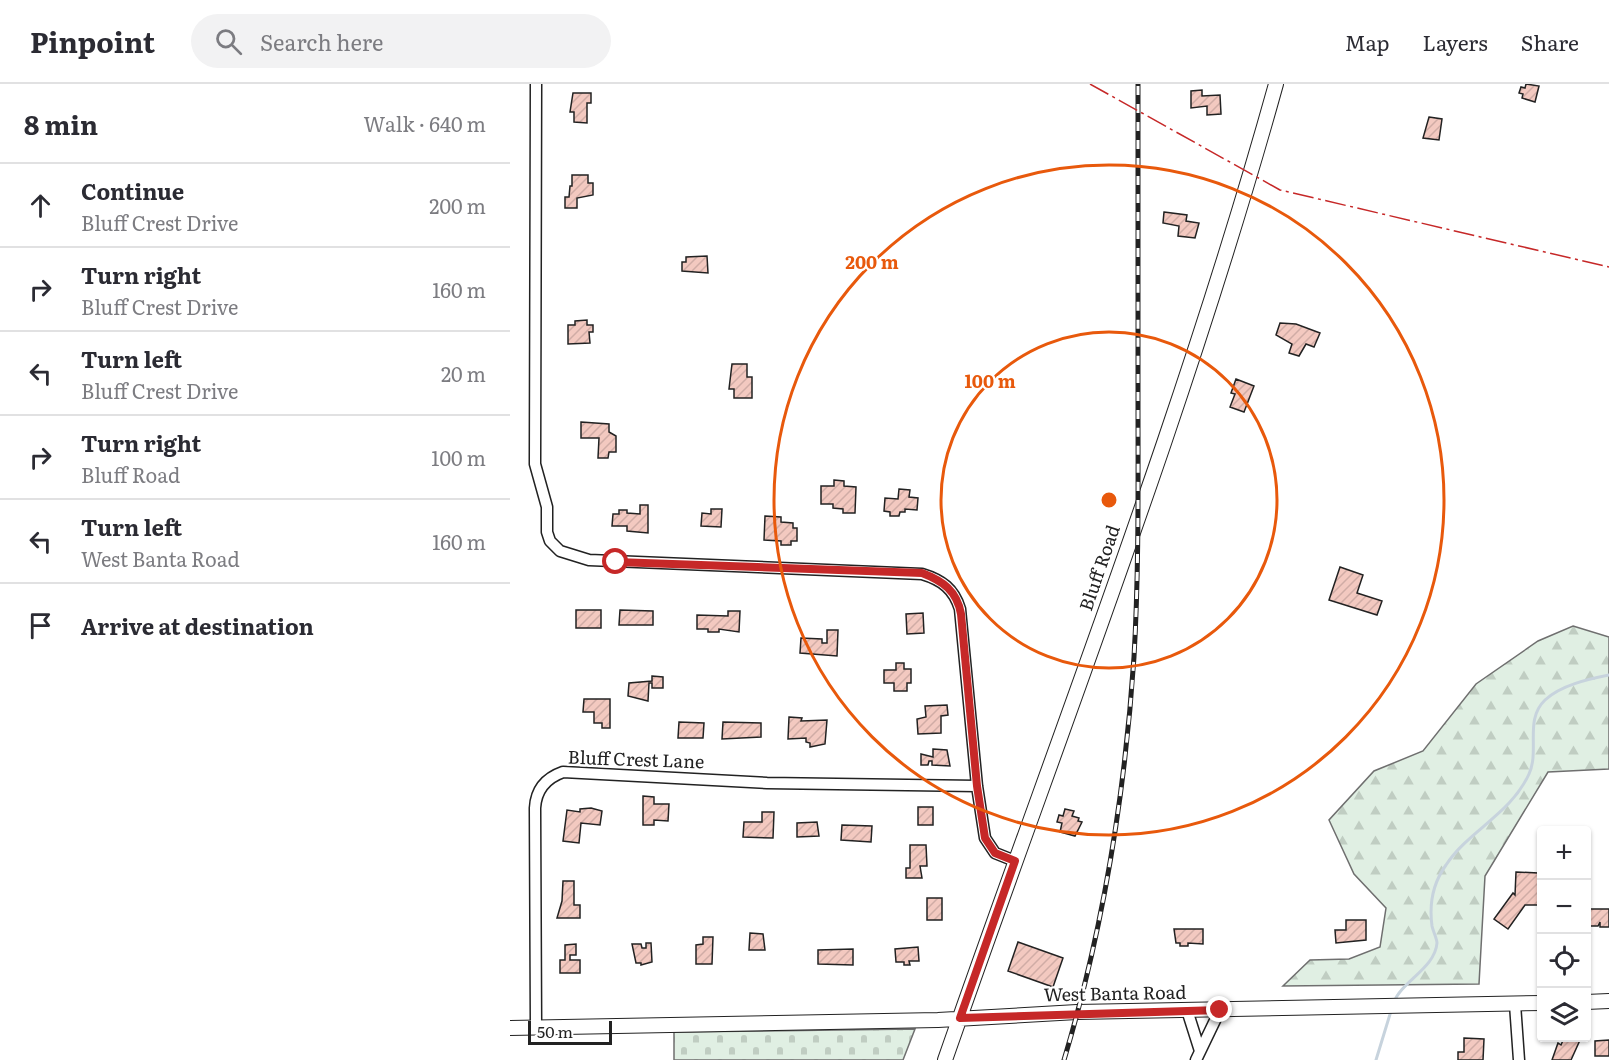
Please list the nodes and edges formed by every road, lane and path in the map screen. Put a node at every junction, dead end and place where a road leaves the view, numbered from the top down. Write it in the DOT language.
graph roads {
  1 [pos="536,84"];
  2 [pos="1276,84"];
  3 [pos="977,786"];
  4 [pos="1015,861"];
  5 [pos="1609,1001"];
  6 [pos="1591,1002"];
  7 [pos="1537,1003"];
  8 [pos="1515,1004"];
  9 [pos="1187,1010"];
  10 [pos="1220,1010"];
  11 [pos="960,1018"];
  12 [pos="510,1028"];
  13 [pos="536,1028"];
  14 [pos="1198,1055"];
  15 [pos="945,1060"];
  16 [pos="1519,1060"];
  1 -- 3 [label="street"];
  2 -- 4 [label="street, Bluff Road"];
  3 -- 4 [label="street"];
  3 -- 13 [label="street, Bluff Crest Lane"];
  4 -- 11 [label="street, Bluff Road"];
  5 -- 6 [label="street"];
  7 -- 8 [label="street, West Banta Road"];
  8 -- 10 [label="street, West Banta Road"];
  8 -- 16 [label="street"];
  9 -- 10 [label="street, West Banta Road"];
  9 -- 11 [label="street, West Banta Road"];
  9 -- 14 [label="street"];
  10 -- 14 [label="street"];
  11 -- 13 [label="street, West Banta Road"];
  11 -- 15 [label="street, Bluff Road"];
  12 -- 13 [label="street, West Banta Road"];
}
